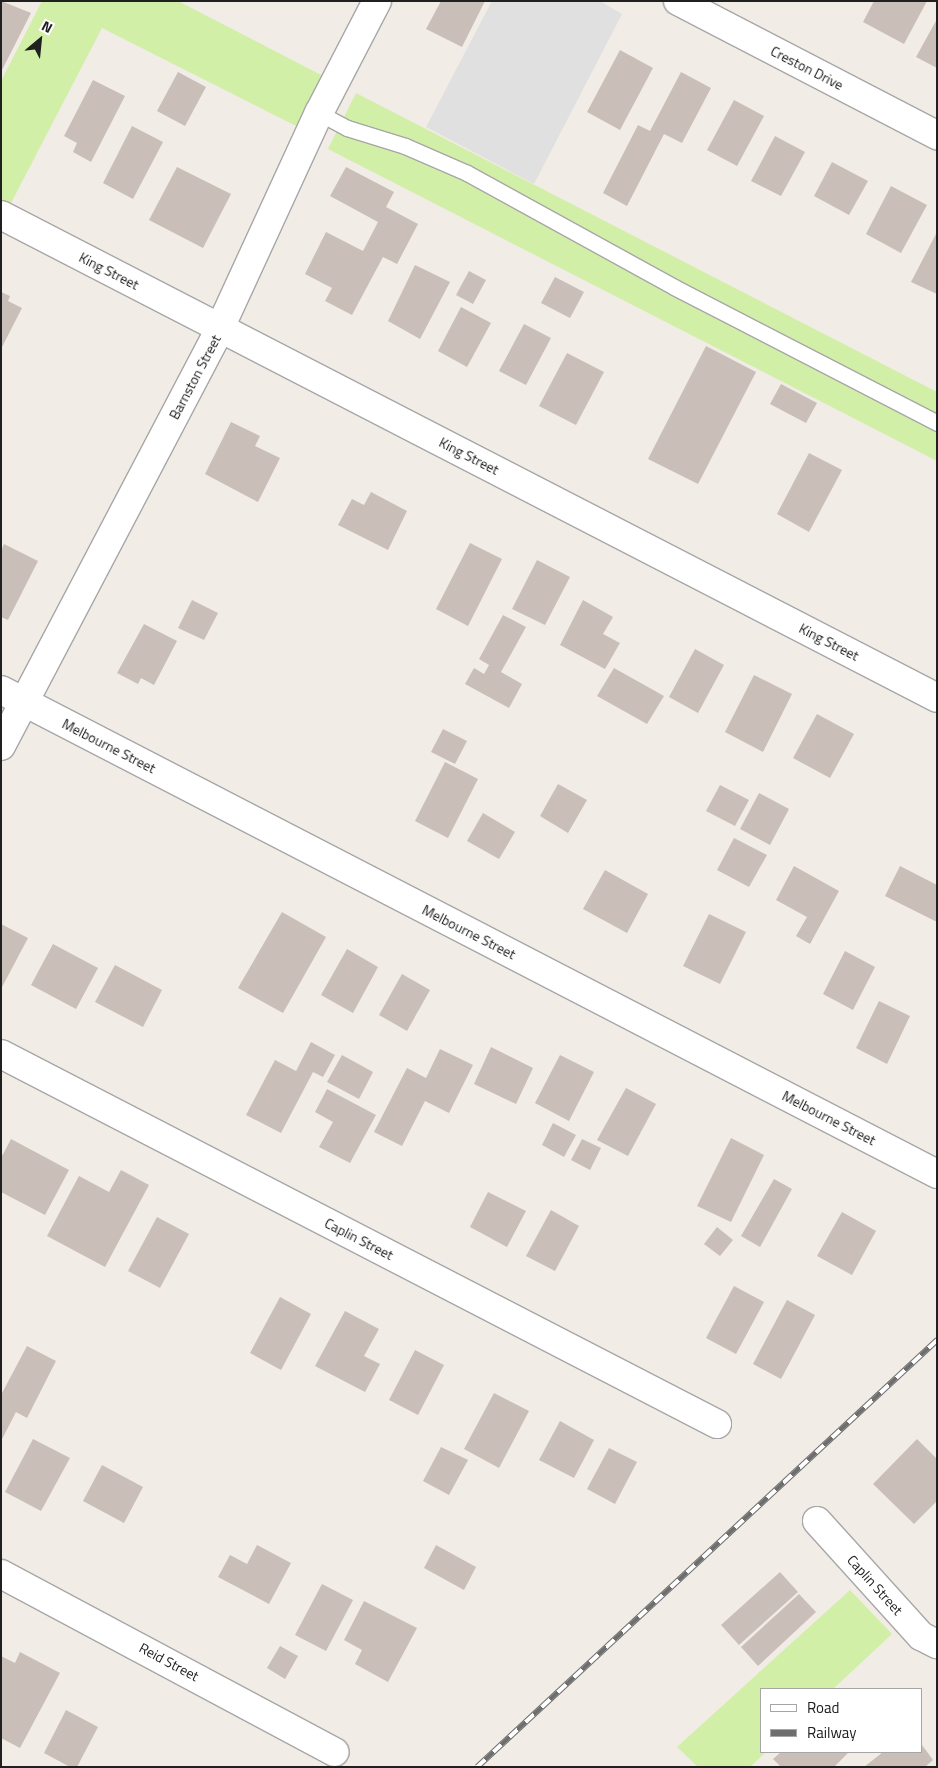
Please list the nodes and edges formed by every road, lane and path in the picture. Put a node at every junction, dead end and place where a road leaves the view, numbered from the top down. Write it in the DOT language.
graph roads {
  1 [pos="377,1"];
  2 [pos="678,1"];
  3 [pos="319,113"];
  4 [pos="937,134"];
  5 [pos="1,215"];
  6 [pos="220,328"];
  7 [pos="937,423"];
  8 [pos="13,696"];
  9 [pos="937,698"];
  10 [pos="1,746"];
  11 [pos="1,1054"];
  12 [pos="937,1174"];
  13 [pos="717,1424"];
  14 [pos="818,1521"];
  15 [pos="1,1574"];
  16 [pos="937,1644"];
  17 [pos="335,1752"];
  1 -- 3 [label="street, Barnston Street"];
  2 -- 4 [label="street, Creston Drive"];
  3 -- 6 [label="street, Barnston Street"];
  3 -- 7 [label="lane"];
  5 -- 6 [label="street, King Street"];
  6 -- 8 [label="street, Barnston Street"];
  6 -- 9 [label="street, King Street"];
  8 -- 10 [label="street, Barnston Street"];
  8 -- 12 [label="street, Melbourne Street"];
  11 -- 13 [label="street, Caplin Street"];
  14 -- 16 [label="street, Caplin Street"];
  15 -- 17 [label="street, Reid Street"];
}
